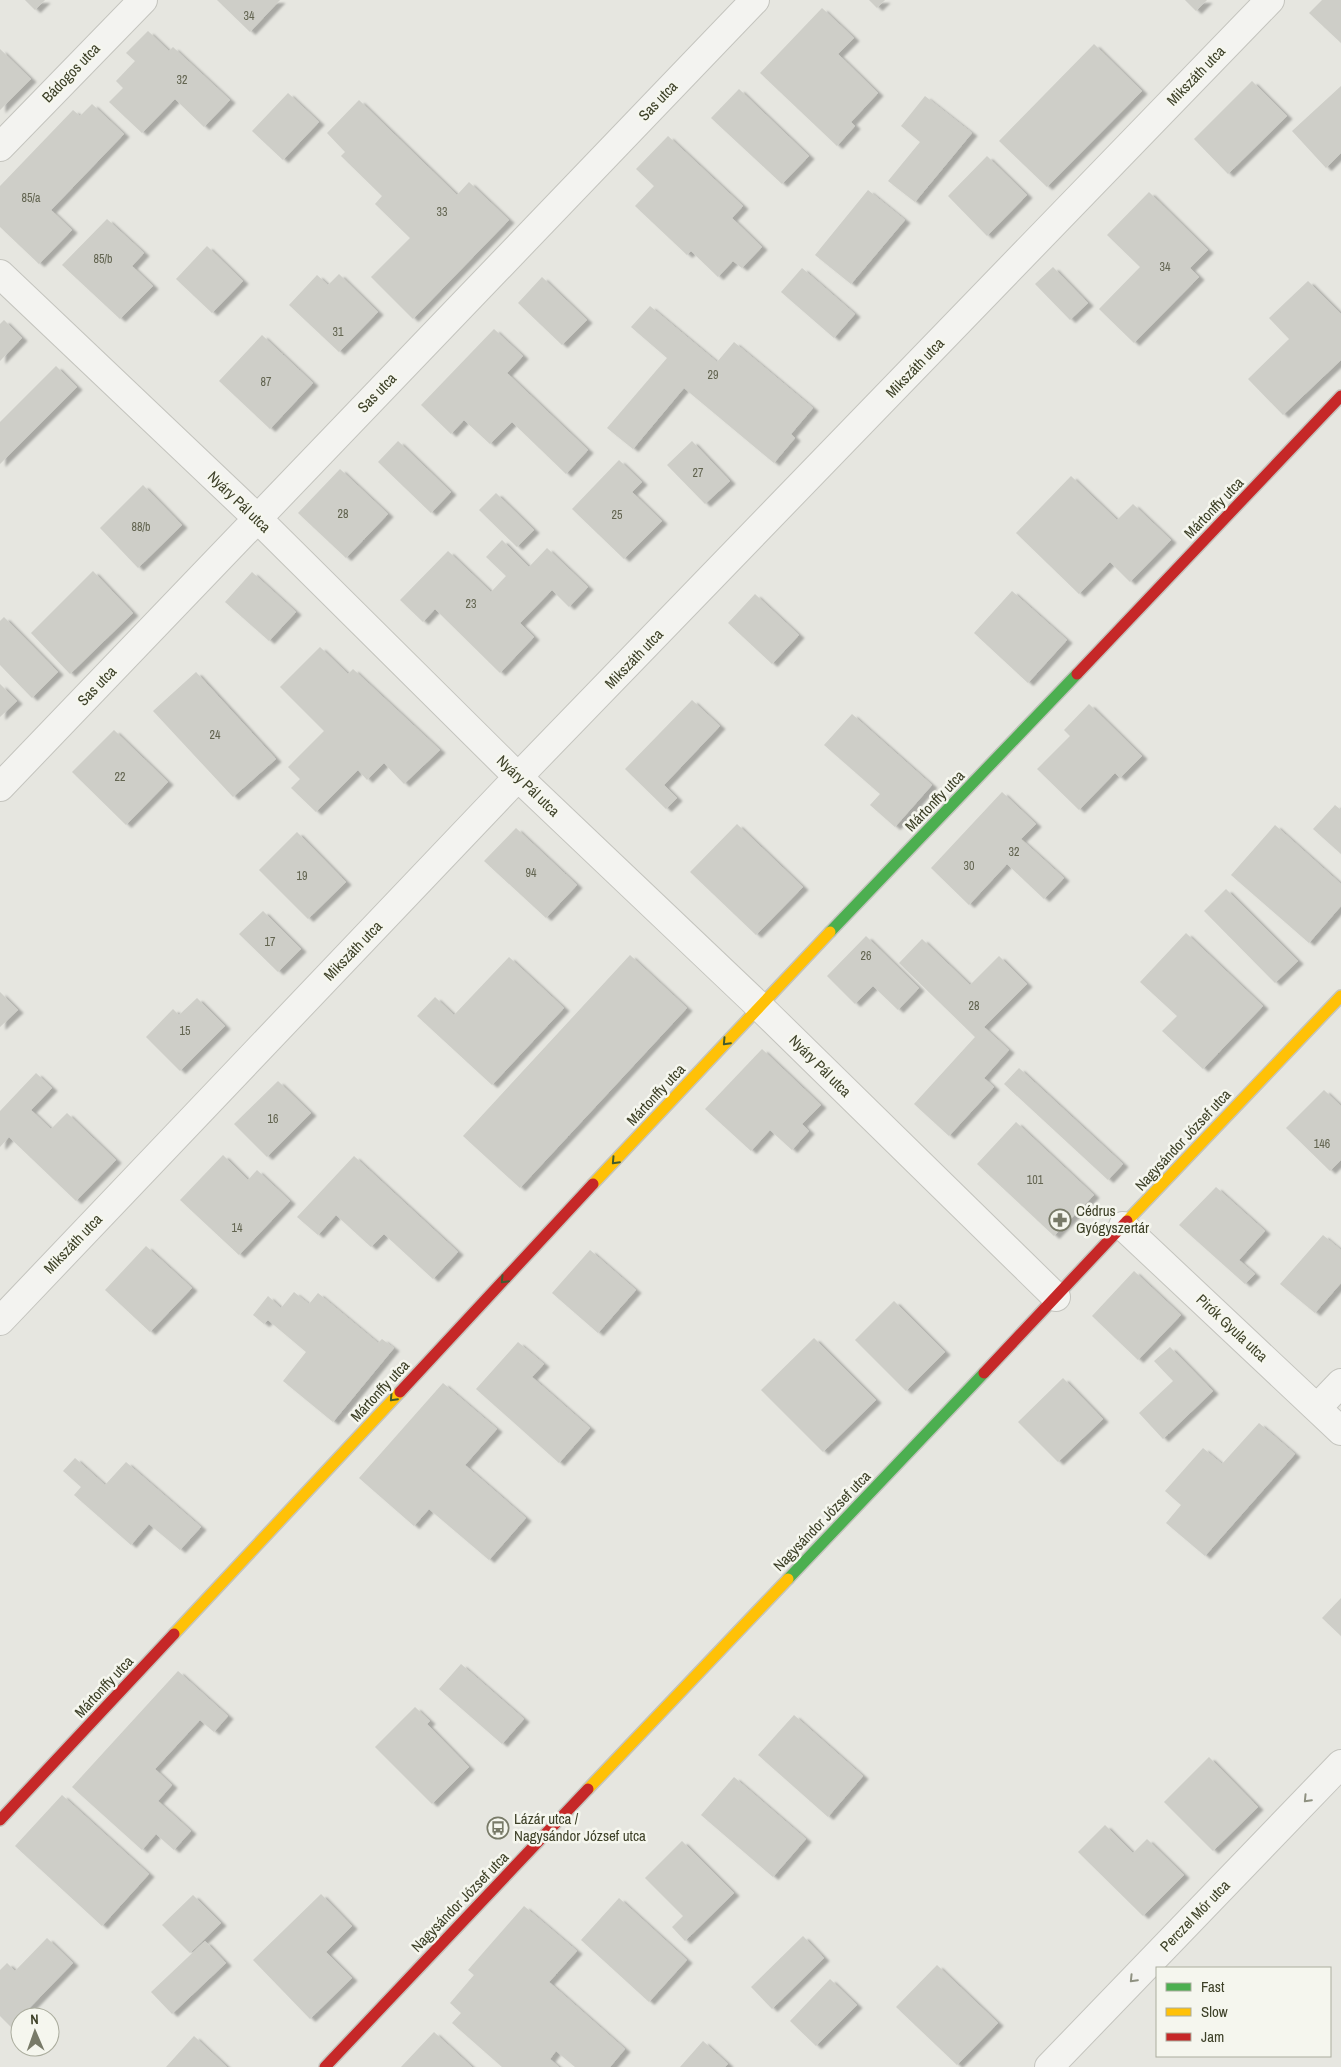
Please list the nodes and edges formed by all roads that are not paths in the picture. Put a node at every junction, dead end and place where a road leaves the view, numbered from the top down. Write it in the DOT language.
graph roads {
  1 [pos="143,0"];
  2 [pos="755,0"];
  3 [pos="1270,0"];
  4 [pos="0,147"];
  5 [pos="0,274"];
  6 [pos="1341,396"];
  7 [pos="258,518"];
  8 [pos="518,777"];
  9 [pos="0,787"];
  10 [pos="1341,996"];
  11 [pos="760,1007"];
  12 [pos="1123,1226"];
  13 [pos="1056,1297"];
  14 [pos="0,1320"];
  15 [pos="1341,1383"];
  16 [pos="1318,1407"];
  17 [pos="1341,1431"];
  18 [pos="1341,1764"];
  19 [pos="0,1820"];
  20 [pos="325,2067"];
  21 [pos="1049,2067"];
  1 -- 4 [label="street, Bádogos utca"];
  2 -- 7 [label="street, Sas utca"];
  3 -- 8 [label="street, Mikszáth utca"];
  5 -- 7 [label="street, Nyáry Pál utca"];
  6 -- 11 [label="street, Mártonffy utca"];
  7 -- 8 [label="street, Nyáry Pál utca"];
  7 -- 9 [label="street, Sas utca"];
  8 -- 11 [label="street, Nyáry Pál utca"];
  8 -- 14 [label="street, Mikszáth utca"];
  10 -- 12 [label="street, Nagysándor József utca"];
  11 -- 13 [label="street, Nyáry Pál utca"];
  11 -- 19 [label="street, Mártonffy utca, one-way"];
  12 -- 13 [label="street, Nagysándor József utca"];
  12 -- 16 [label="street, Pirók Gyula utca"];
  13 -- 20 [label="street, Nagysándor József utca"];
  15 -- 16 [label="street"];
  16 -- 17 [label="street, Pirók Gyula utca"];
  18 -- 21 [label="street, Perczel Mór utca, one-way"];
}
